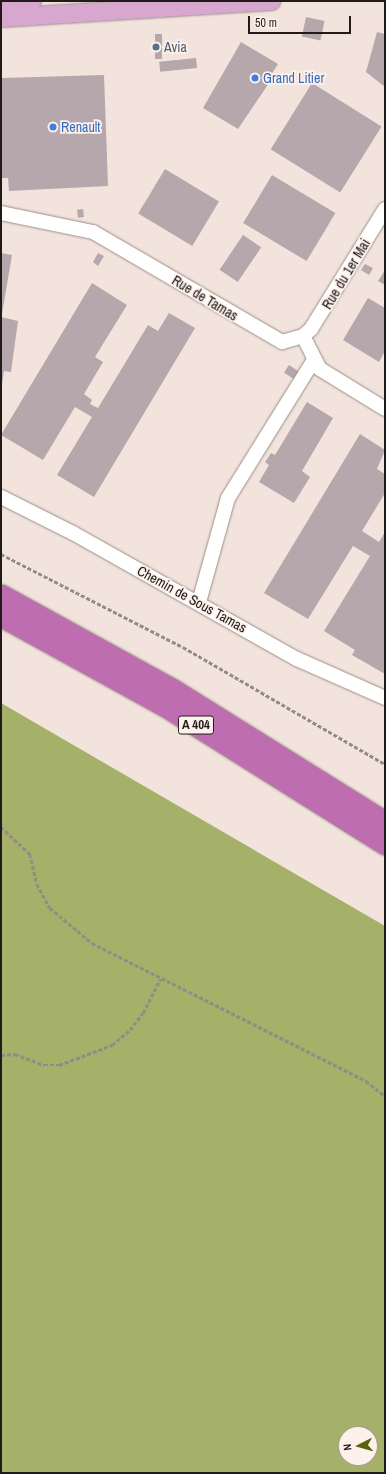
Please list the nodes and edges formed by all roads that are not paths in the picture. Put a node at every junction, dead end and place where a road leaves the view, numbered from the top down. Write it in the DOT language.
graph roads {
  1 [pos="32,1"];
  2 [pos="270,1"];
  3 [pos="1,2"];
  4 [pos="1,18"];
  5 [pos="385,209"];
  6 [pos="1,213"];
  7 [pos="303,336"];
  8 [pos="314,360"];
  9 [pos="385,409"];
  10 [pos="1,497"];
  11 [pos="1,595"];
  12 [pos="198,602"];
  13 [pos="1,616"];
  14 [pos="385,698"];
  15 [pos="385,822"];
  16 [pos="385,844"];
  1 -- 3 [label="main road"];
  2 -- 4 [label="main road"];
  5 -- 7 [label="street, Rue du 1er Mai"];
  6 -- 7 [label="street, Rue de Tamas"];
  7 -- 8 [label="street"];
  8 -- 9 [label="street"];
  8 -- 12 [label="street"];
  10 -- 12 [label="street, Chemin de Sous Tamas"];
  11 -- 15 [label="highway, A 404"];
  12 -- 14 [label="street, Chemin de Sous Tamas"];
  13 -- 16 [label="highway, A 404"];
}
